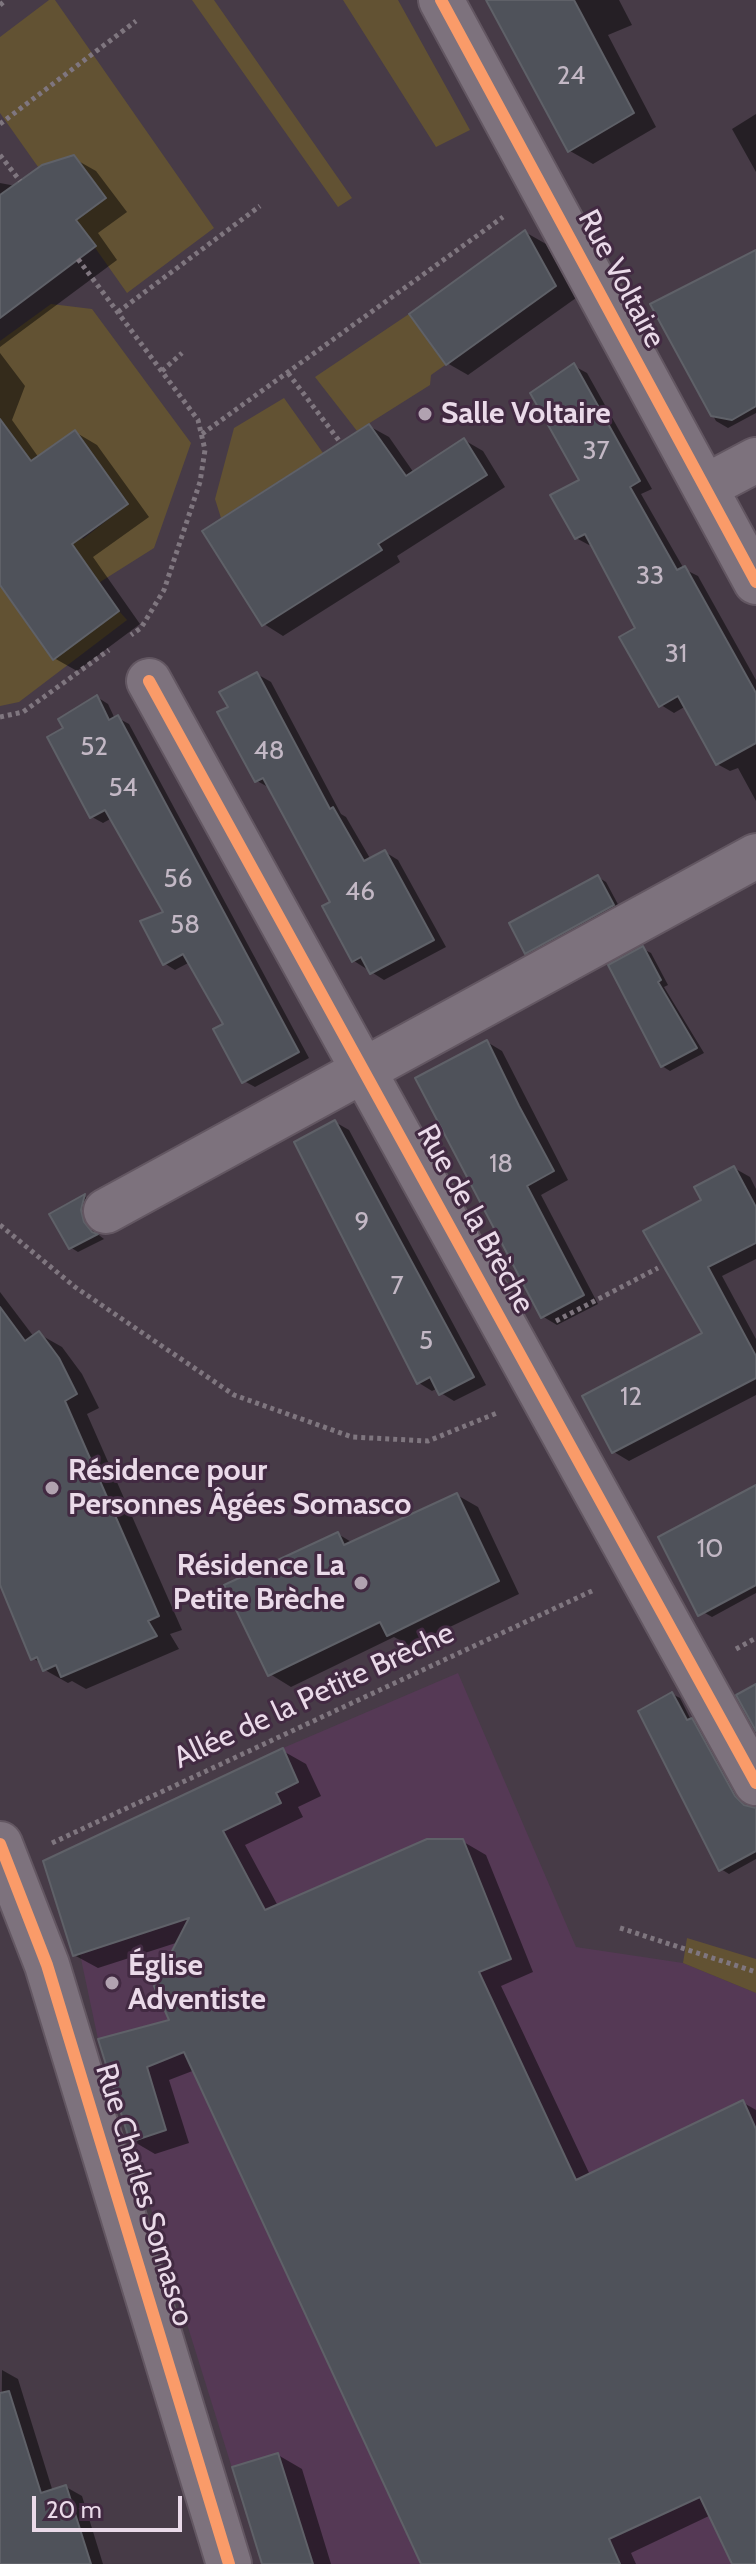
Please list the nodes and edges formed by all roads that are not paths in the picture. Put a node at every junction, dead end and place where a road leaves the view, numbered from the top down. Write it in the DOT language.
graph roads {
  1 [pos="441,0"];
  2 [pos="756,460"];
  3 [pos="705,487"];
  4 [pos="756,582"];
  5 [pos="149,681"];
  6 [pos="756,856"];
  7 [pos="363,1069"];
  8 [pos="106,1211"];
  9 [pos="756,1783"];
  10 [pos="4,1854"];
  11 [pos="229,2564"];
  1 -- 3 [label="street, Rue Voltaire"];
  2 -- 3 [label="street"];
  3 -- 4 [label="street, Rue Voltaire"];
  5 -- 7 [label="street, Rue de la Brèche"];
  6 -- 7 [label="street"];
  7 -- 8 [label="street"];
  7 -- 9 [label="street, Rue de la Brèche"];
  10 -- 11 [label="street, Rue Charles Somasco"];
}
